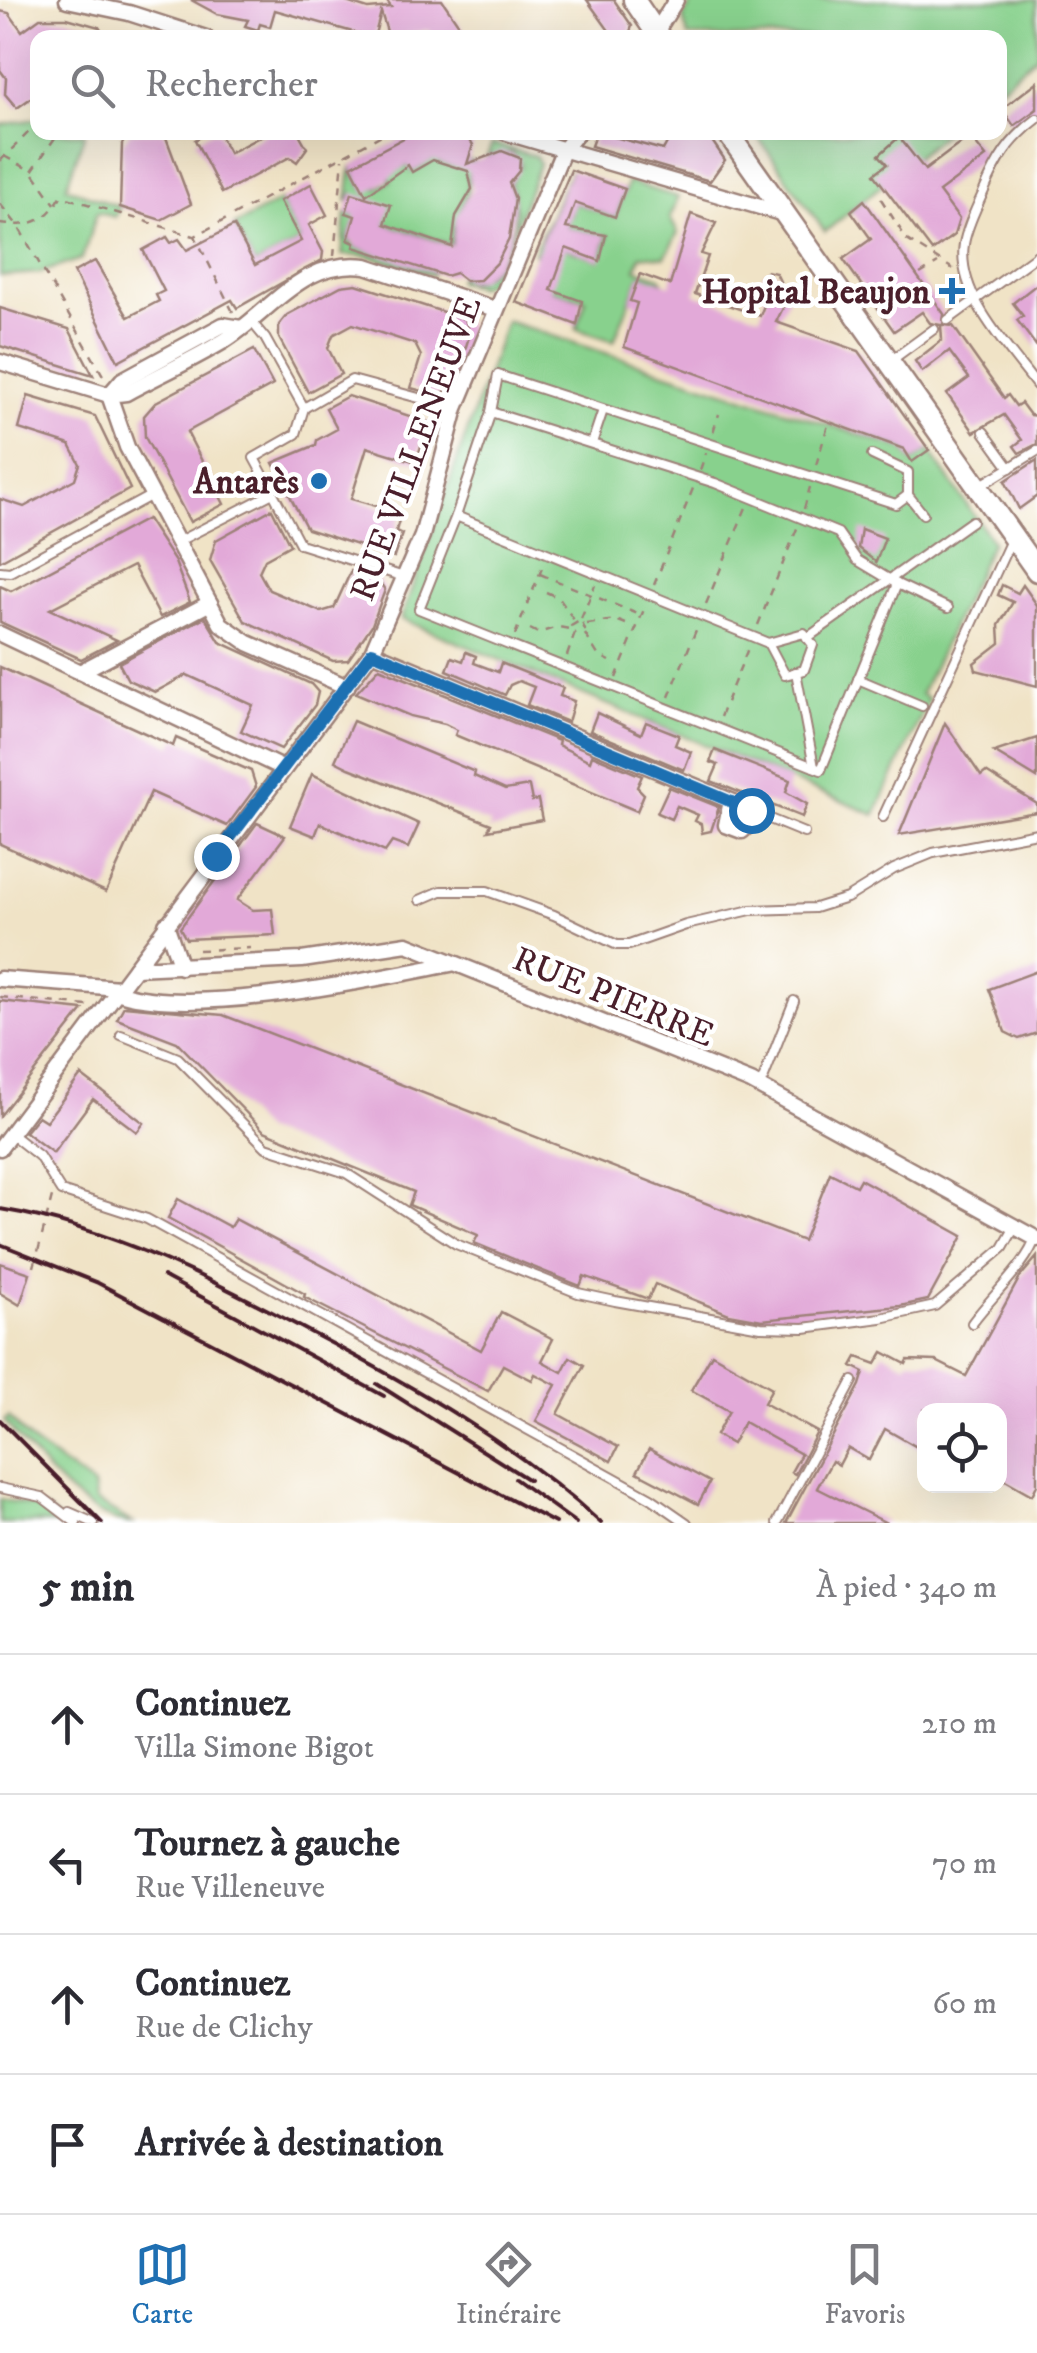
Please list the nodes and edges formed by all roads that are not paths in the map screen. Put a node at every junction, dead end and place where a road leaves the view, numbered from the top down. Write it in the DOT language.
graph roads {
  1 [pos="66,0"];
  2 [pos="634,0"];
  3 [pos="676,0"];
  4 [pos="130,6"];
  5 [pos="187,30"];
  6 [pos="652,30"];
  7 [pos="659,30"];
  8 [pos="1037,119"];
  9 [pos="529,140"];
  10 [pos="572,140"];
  11 [pos="733,140"];
  12 [pos="563,151"];
  13 [pos="784,214"];
  14 [pos="1037,255"];
  15 [pos="977,299"];
  16 [pos="495,309"];
  17 [pos="948,320"];
  18 [pos="245,324"];
  19 [pos="934,329"];
  20 [pos="0,362"];
  21 [pos="889,362"];
  22 [pos="1037,386"];
  23 [pos="110,395"];
  24 [pos="304,408"];
  25 [pos="456,408"];
  26 [pos="603,410"];
  27 [pos="491,412"];
  28 [pos="984,432"];
  29 [pos="592,443"];
  30 [pos="1037,451"];
  31 [pos="872,455"];
  32 [pos="1010,468"];
  33 [pos="978,486"];
  34 [pos="272,493"];
  35 [pos="152,495"];
  36 [pos="908,495"];
  37 [pos="924,514"];
  38 [pos="456,516"];
  39 [pos="980,516"];
  40 [pos="1013,536"];
  41 [pos="177,542"];
  42 [pos="0,571"];
  43 [pos="1037,571"];
  44 [pos="406,578"];
  45 [pos="894,582"];
  46 [pos="210,603"];
  47 [pos="948,608"];
  48 [pos="0,634"];
  49 [pos="807,638"];
  50 [pos="768,643"];
  51 [pos="372,652"];
  52 [pos="80,672"];
  53 [pos="796,672"];
  54 [pos="858,679"];
  55 [pos="347,687"];
  56 [pos="922,706"];
  57 [pos="814,767"];
  58 [pos="284,769"];
  59 [pos="731,801"];
  60 [pos="755,813"];
  61 [pos="883,816"];
  62 [pos="1037,833"];
  63 [pos="804,834"];
  64 [pos="420,900"];
  65 [pos="166,924"];
  66 [pos="452,964"];
  67 [pos="181,967"];
  68 [pos="135,968"];
  69 [pos="0,979"];
  70 [pos="120,988"];
  71 [pos="794,1001"];
  72 [pos="121,1036"];
  73 [pos="760,1087"];
  74 [pos="11,1134"];
  75 [pos="0,1148"];
  76 [pos="1015,1228"];
  77 [pos="1036,1237"];
  78 [pos="972,1323"];
  79 [pos="853,1381"];
  80 [pos="0,1488"];
  81 [pos="64,1510"];
  82 [pos="76,1523"];
  83 [pos="94,1523"];
  84 [pos="687,1523"];
  85 [pos="777,1523"];
  1 -- 4 [label="street"];
  2 -- 6 [label="main road"];
  3 -- 7 [label="street"];
  4 -- 5 [label="street"];
  8 -- 15 [label="lane"];
  9 -- 12 [label="street"];
  10 -- 12 [label="street, RUE VILLENEUVE"];
  11 -- 13 [label="main road"];
  12 -- 13 [label="street"];
  12 -- 16 [label="street, RUE VILLENEUVE"];
  13 -- 21 [label="main road"];
  14 -- 15 [label="lane"];
  15 -- 17 [label="lane"];
  15 -- 22 [label="lane"];
  16 -- 18 [label="street"];
  16 -- 25 [label="street, RUE VILLENEUVE"];
  18 -- 23 [label="street"];
  18 -- 24 [label="lane"];
  19 -- 21 [label="lane"];
  20 -- 23 [label="street"];
  21 -- 33 [label="main road"];
  23 -- 35 [label="street"];
  24 -- 25 [label="lane"];
  24 -- 34 [label="lane"];
  25 -- 44 [label="street, RUE VILLENEUVE"];
  26 -- 27 [label="lane"];
  26 -- 29 [label="lane"];
  26 -- 36 [label="lane"];
  27 -- 29 [label="lane"];
  27 -- 38 [label="lane"];
  28 -- 32 [label="lane"];
  29 -- 45 [label="lane"];
  30 -- 32 [label="lane"];
  31 -- 36 [label="lane"];
  32 -- 33 [label="lane"];
  33 -- 39 [label="main road"];
  34 -- 41 [label="lane"];
  34 -- 44 [label="lane"];
  35 -- 41 [label="street"];
  35 -- 42 [label="lane"];
  36 -- 37 [label="lane"];
  38 -- 50 [label="lane"];
  38 -- 57 [label="lane"];
  39 -- 40 [label="main road"];
  39 -- 45 [label="lane"];
  40 -- 43 [label="main road"];
  40 -- 61 [label="lane"];
  41 -- 46 [label="street"];
  44 -- 51 [label="street, RUE VILLENEUVE"];
  45 -- 47 [label="lane"];
  45 -- 49 [label="lane"];
  45 -- 54 [label="lane"];
  46 -- 52 [label="street"];
  46 -- 55 [label="street"];
  48 -- 52 [label="street"];
  49 -- 50 [label="lane"];
  49 -- 53 [label="lane"];
  50 -- 53 [label="lane"];
  51 -- 55 [label="street, RUE VILLENEUVE"];
  51 -- 59 [label="street"];
  52 -- 58 [label="street"];
  53 -- 57 [label="lane"];
  54 -- 56 [label="lane"];
  54 -- 57 [label="lane"];
  55 -- 58 [label="street, RUE VILLENEUVE"];
  58 -- 65 [label="street, RUE VILLENEUVE"];
  59 -- 60 [label="street"];
  59 -- 60 [label="street"];
  60 -- 63 [label="lane"];
  62 -- 64 [label="lane"];
  65 -- 67 [label="street"];
  65 -- 68 [label="street, RUE VILLENEUVE"];
  66 -- 67 [label="street, RUE PIERRE"];
  66 -- 70 [label="street"];
  66 -- 73 [label="street, RUE PIERRE"];
  67 -- 68 [label="street, RUE PIERRE"];
  68 -- 70 [label="street, RUE VILLENEUVE"];
  69 -- 70 [label="street"];
  70 -- 74 [label="street, RUE VILLENEUVE"];
  71 -- 73 [label="lane"];
  72 -- 76 [label="lane"];
  73 -- 76 [label="street, RUE PIERRE"];
  74 -- 75 [label="street, RUE VILLENEUVE"];
  74 -- 84 [label="lane"];
  76 -- 77 [label="street, RUE PIERRE"];
  77 -- 78 [label="lane"];
  79 -- 85 [label="lane"];
  80 -- 81 [label="lane"];
  81 -- 82 [label="lane"];
  81 -- 83 [label="lane"];
}
